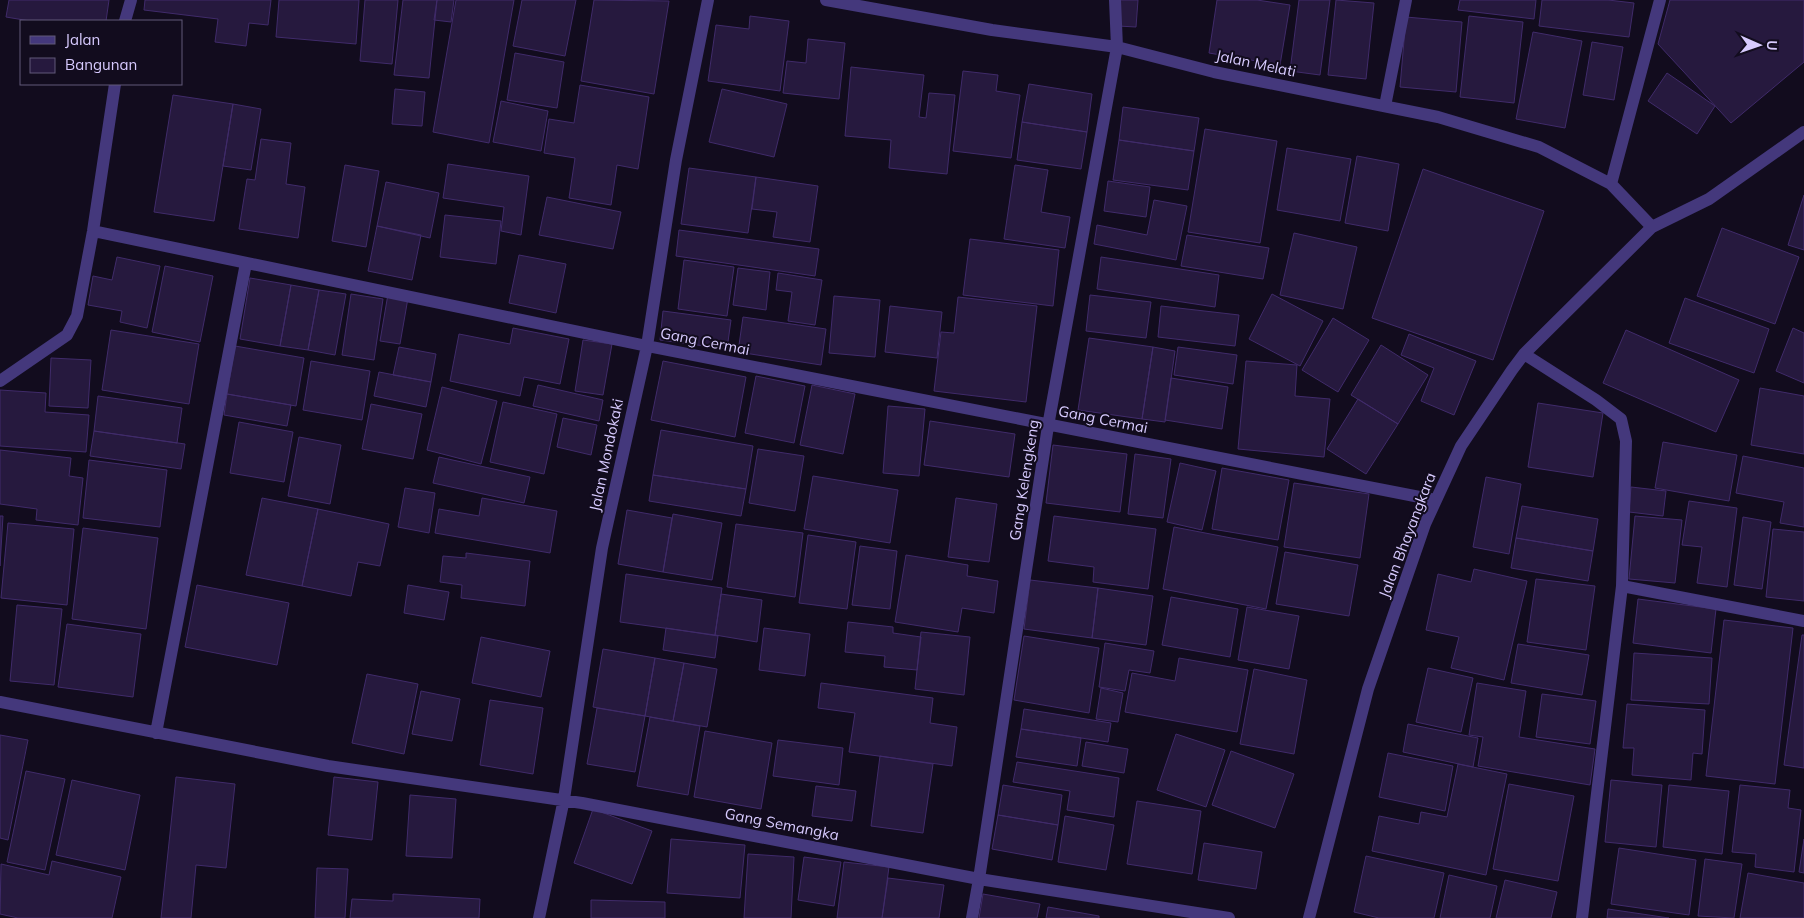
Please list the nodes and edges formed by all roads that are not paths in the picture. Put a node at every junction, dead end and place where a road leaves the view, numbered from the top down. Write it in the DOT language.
graph roads {
  1 [pos="130,0"];
  2 [pos="708,0"];
  3 [pos="826,0"];
  4 [pos="1115,0"];
  5 [pos="1406,0"];
  6 [pos="1660,0"];
  7 [pos="125,20"];
  8 [pos="1117,48"];
  9 [pos="115,85"];
  10 [pos="1385,106"];
  11 [pos="1804,132"];
  12 [pos="1611,184"];
  13 [pos="1652,226"];
  14 [pos="93,231"];
  15 [pos="246,263"];
  16 [pos="647,346"];
  17 [pos="1524,354"];
  18 [pos="0,381"];
  19 [pos="1048,426"];
  20 [pos="1435,500"];
  21 [pos="1622,586"];
  22 [pos="1804,620"];
  23 [pos="0,702"];
  24 [pos="156,733"];
  25 [pos="564,800"];
  26 [pos="980,879"];
  27 [pos="539,918"];
  28 [pos="972,918"];
  29 [pos="1229,918"];
  30 [pos="1309,918"];
  31 [pos="1582,918"];
  1 -- 7 [label="street"];
  2 -- 16 [label="street, Jalan Mondokaki"];
  3 -- 8 [label="street, Jalan Melati"];
  4 -- 8 [label="street, Gang Kelengkeng"];
  5 -- 10 [label="street"];
  6 -- 12 [label="street"];
  8 -- 10 [label="street, Jalan Melati"];
  8 -- 19 [label="street, Gang Kelengkeng"];
  9 -- 14 [label="street"];
  10 -- 12 [label="street, Jalan Melati"];
  11 -- 13 [label="street, Jalan Bhayangkara"];
  12 -- 13 [label="street, Jalan Melati"];
  13 -- 17 [label="street, Jalan Bhayangkara"];
  14 -- 15 [label="street, Gang Cermai"];
  14 -- 18 [label="street"];
  15 -- 16 [label="street, Gang Cermai"];
  15 -- 24 [label="street"];
  16 -- 19 [label="street, Gang Cermai"];
  16 -- 25 [label="street, Jalan Mondokaki"];
  17 -- 20 [label="street, Jalan Bhayangkara"];
  17 -- 21 [label="street"];
  19 -- 20 [label="street, Gang Cermai"];
  19 -- 26 [label="street, Gang Kelengkeng"];
  20 -- 30 [label="street, Jalan Bhayangkara"];
  21 -- 22 [label="street"];
  21 -- 31 [label="street"];
  23 -- 24 [label="street, Gang Semangka"];
  24 -- 25 [label="street, Gang Semangka"];
  25 -- 26 [label="street, Gang Semangka"];
  25 -- 27 [label="street, Jalan Mondokaki"];
  26 -- 28 [label="street, Gang Kelengkeng"];
  26 -- 29 [label="street, Gang Semangka"];
}
